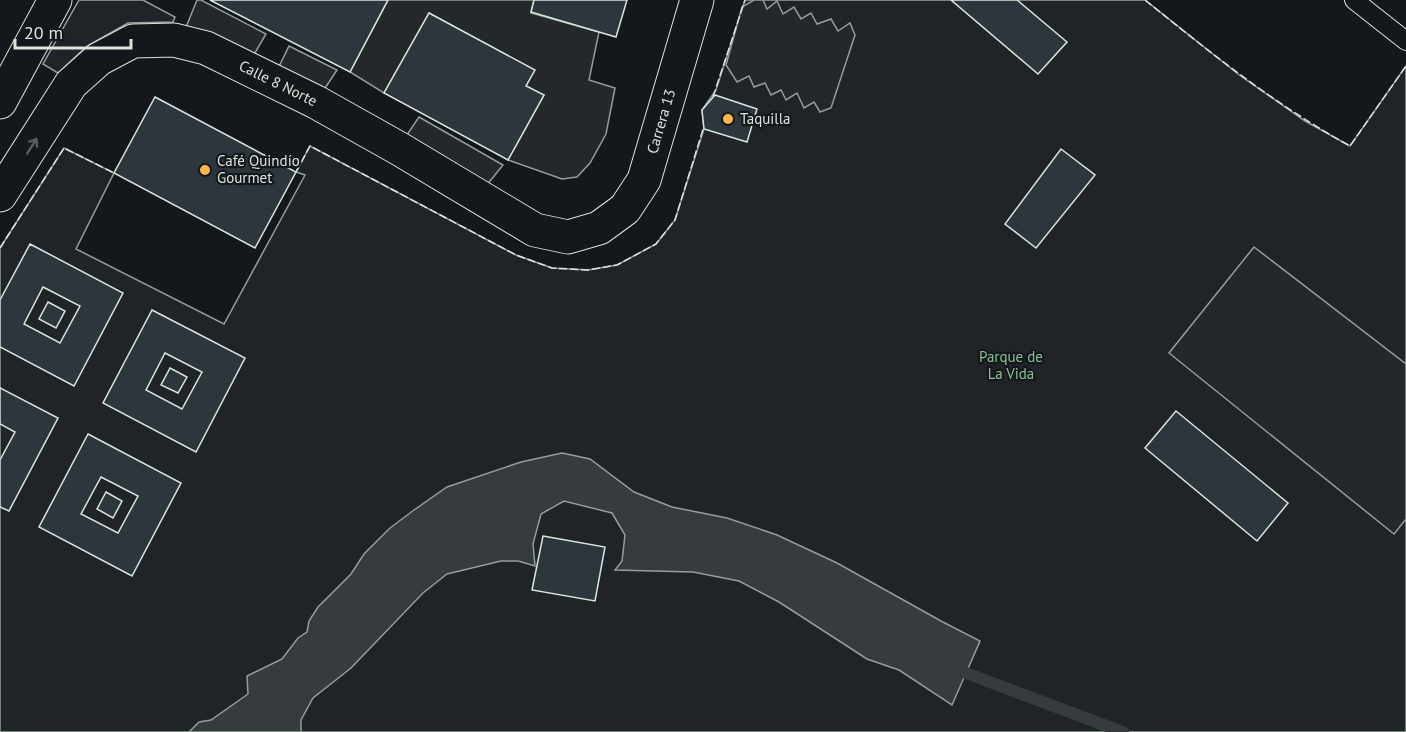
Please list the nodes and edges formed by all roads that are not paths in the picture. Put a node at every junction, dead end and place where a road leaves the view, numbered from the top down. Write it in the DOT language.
graph roads {
  1 [pos="55,0"];
  2 [pos="698,0"];
  3 [pos="1354,0"];
  4 [pos="1406,41"];
  5 [pos="0,102"];
  6 [pos="0,195"];
  7 [pos="599,228"];
  1 -- 5 [label="street"];
  2 -- 7 [label="street, Carrera 13"];
  3 -- 4 [label="lane"];
  6 -- 7 [label="street, Calle 8 Norte, one-way"];
}
